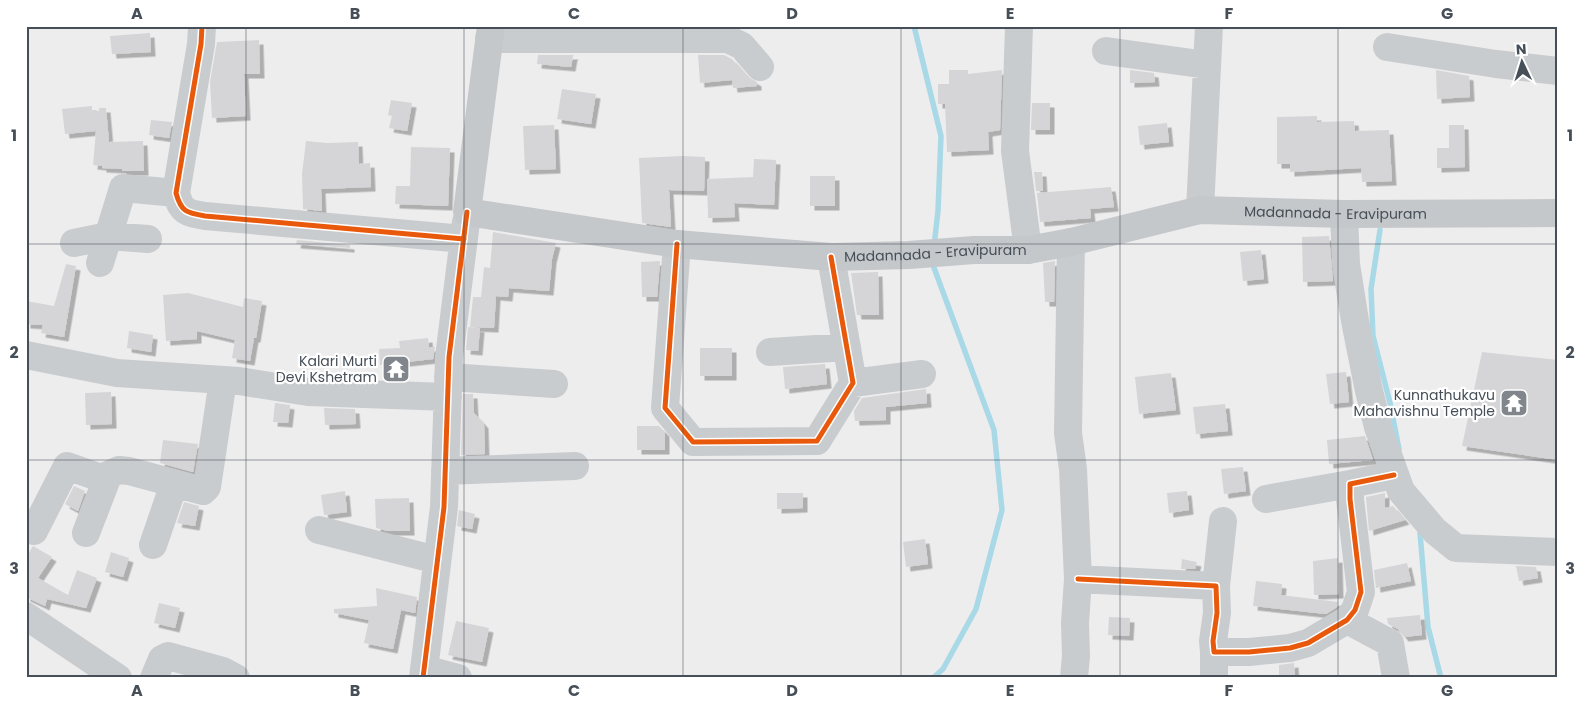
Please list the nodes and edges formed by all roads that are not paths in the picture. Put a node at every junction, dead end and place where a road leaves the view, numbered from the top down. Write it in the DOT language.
graph roads {
  1 [pos="202,26"];
  2 [pos="1019,26"];
  3 [pos="1209,26"];
  4 [pos="490,32"];
  5 [pos="1386,47"];
  6 [pos="1106,51"];
  7 [pos="1207,65"];
  8 [pos="760,66"];
  9 [pos="1558,71"];
  10 [pos="176,193"];
  11 [pos="1200,210"];
  12 [pos="467,212"];
  13 [pos="1558,213"];
  14 [pos="1344,214"];
  15 [pos="108,236"];
  16 [pos="148,239"];
  17 [pos="464,239"];
  18 [pos="1071,242"];
  19 [pos="74,243"];
  20 [pos="677,244"];
  21 [pos="1028,250"];
  22 [pos="831,257"];
  23 [pos="100,263"];
  24 [pos="846,347"];
  25 [pos="770,352"];
  26 [pos="26,355"];
  27 [pos="922,374"];
  28 [pos="223,380"];
  29 [pos="853,383"];
  30 [pos="554,384"];
  31 [pos="448,387"];
  32 [pos="575,466"];
  33 [pos="445,471"];
  34 [pos="1394,475"];
  35 [pos="108,476"];
  36 [pos="174,484"];
  37 [pos="1350,484"];
  38 [pos="1266,498"];
  39 [pos="1222,521"];
  40 [pos="319,530"];
  41 [pos="34,531"];
  42 [pos="86,533"];
  43 [pos="153,545"];
  44 [pos="1558,552"];
  45 [pos="437,560"];
  46 [pos="1078,579"];
  47 [pos="1216,586"];
  48 [pos="26,616"];
  49 [pos="1347,620"];
  50 [pos="1214,665"];
  51 [pos="424,673"];
  52 [pos="118,678"];
  53 [pos="154,678"];
  54 [pos="236,678"];
  55 [pos="458,678"];
  56 [pos="1074,678"];
  57 [pos="1396,678"];
  1 -- 10 [label="street"];
  2 -- 21 [label="street"];
  3 -- 7 [label="street"];
  4 -- 8 [label="street"];
  4 -- 12 [label="main road"];
  5 -- 9 [label="street"];
  6 -- 7 [label="street"];
  7 -- 11 [label="street"];
  10 -- 15 [label="street"];
  10 -- 17 [label="street"];
  11 -- 14 [label="main road, Madannada - Eravipuram"];
  11 -- 18 [label="main road, Madannada - Eravipuram"];
  12 -- 17 [label="street"];
  12 -- 20 [label="main road, Madannada - Eravipuram"];
  13 -- 14 [label="main road, Madannada - Eravipuram"];
  14 -- 34 [label="street"];
  15 -- 16 [label="street"];
  15 -- 19 [label="street"];
  15 -- 23 [label="street"];
  17 -- 31 [label="street"];
  18 -- 21 [label="main road, Madannada - Eravipuram"];
  18 -- 46 [label="street"];
  20 -- 22 [label="main road, Madannada - Eravipuram"];
  20 -- 29 [label="street"];
  21 -- 22 [label="main road, Madannada - Eravipuram"];
  22 -- 24 [label="street"];
  24 -- 25 [label="street"];
  24 -- 29 [label="street"];
  26 -- 28 [label="street"];
  27 -- 29 [label="street"];
  28 -- 31 [label="street"];
  28 -- 36 [label="street"];
  30 -- 31 [label="street"];
  31 -- 33 [label="street"];
  32 -- 33 [label="street"];
  33 -- 45 [label="street"];
  34 -- 37 [label="street"];
  34 -- 44 [label="street"];
  35 -- 36 [label="street"];
  35 -- 41 [label="street"];
  35 -- 42 [label="street"];
  36 -- 43 [label="street"];
  37 -- 38 [label="street"];
  37 -- 49 [label="street"];
  39 -- 47 [label="street"];
  40 -- 45 [label="street"];
  45 -- 51 [label="street"];
  46 -- 47 [label="street"];
  46 -- 56 [label="street"];
  47 -- 50 [label="street"];
  48 -- 52 [label="street"];
  49 -- 50 [label="street"];
  49 -- 57 [label="street"];
  51 -- 55 [label="street"];
  53 -- 54 [label="street"];
}
